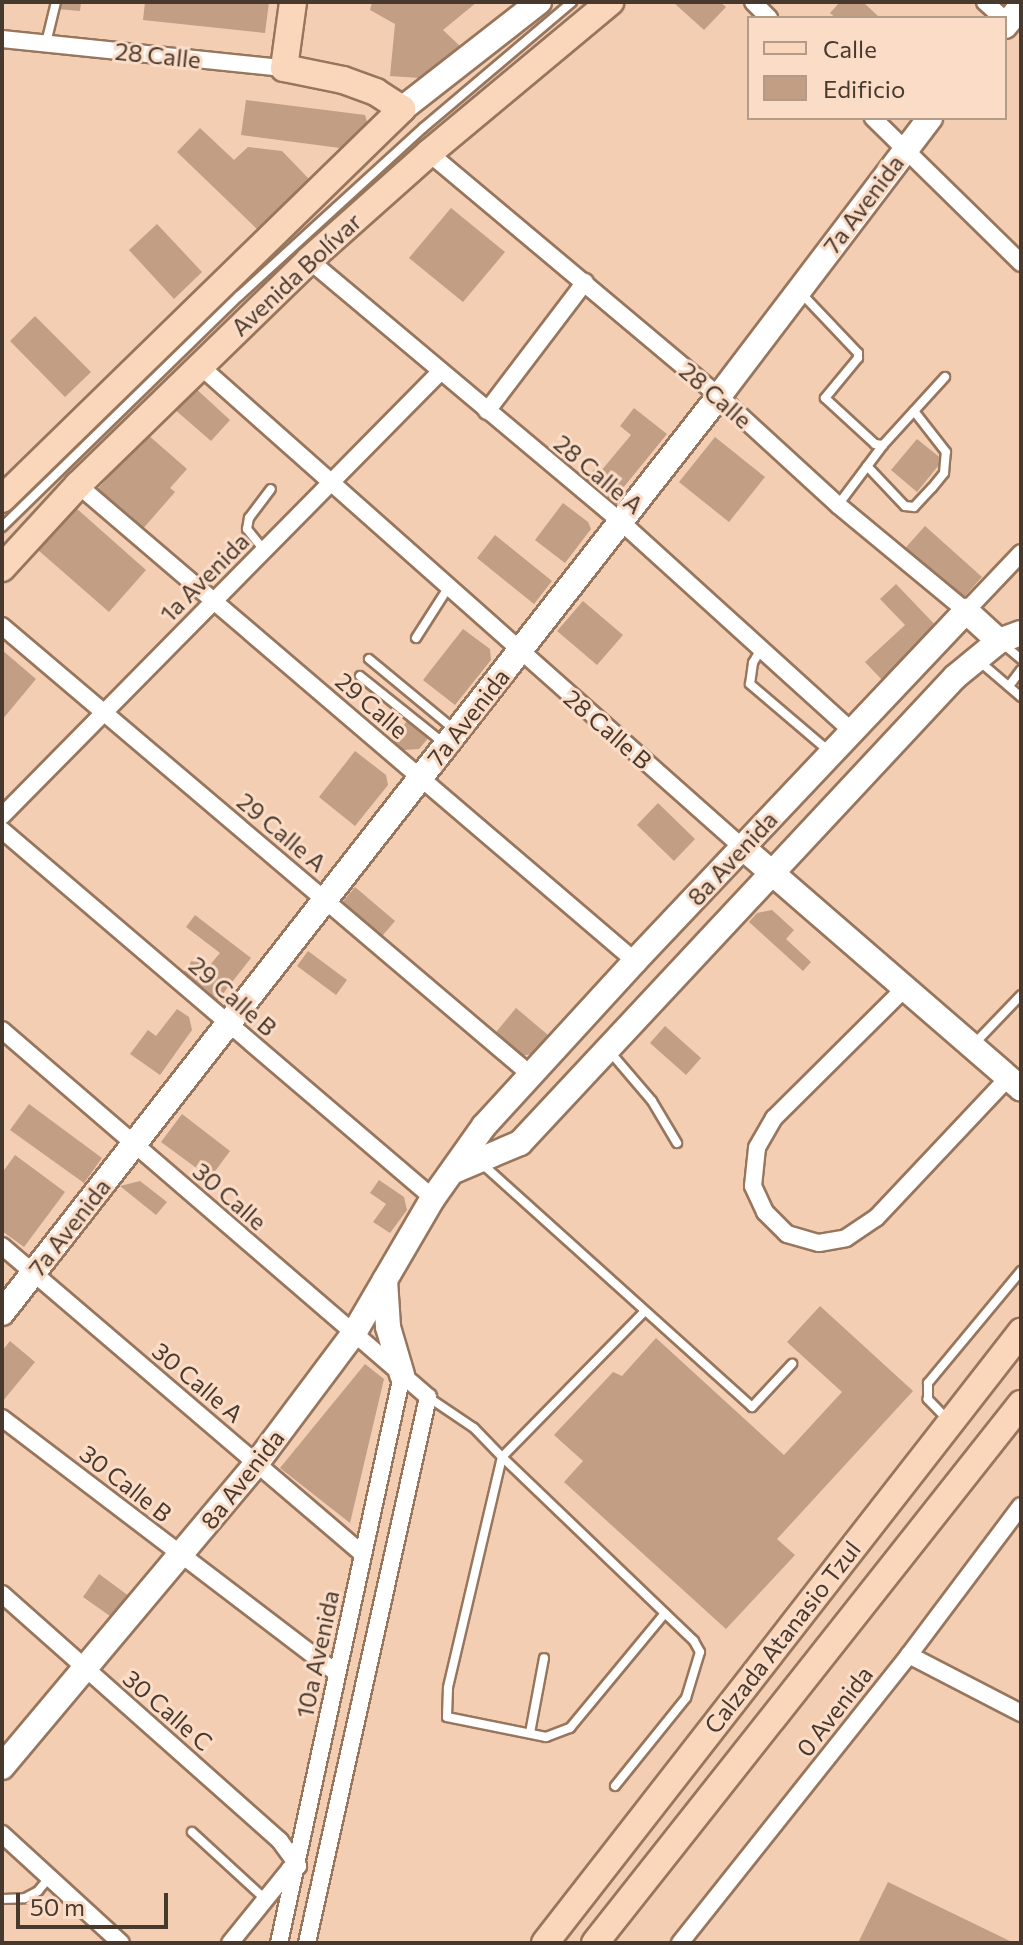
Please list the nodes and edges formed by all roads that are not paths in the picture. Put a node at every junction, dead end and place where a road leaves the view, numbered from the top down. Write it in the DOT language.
graph roads {
  1 [pos="56,2"];
  2 [pos="293,2"];
  3 [pos="539,2"];
  4 [pos="572,2"];
  5 [pos="610,2"];
  6 [pos="985,2"];
  7 [pos="1004,16"];
  8 [pos="2,39"];
  9 [pos="46,44"];
  10 [pos="284,68"];
  11 [pos="402,109"];
  12 [pos="875,120"];
  13 [pos="928,120"];
  14 [pos="905,148"];
  15 [pos="429,153"];
  16 [pos="309,260"];
  17 [pos="1021,263"];
  18 [pos="585,282"];
  19 [pos="798,291"];
  20 [pos="199,365"];
  21 [pos="440,372"];
  22 [pos="945,377"];
  23 [pos="719,396"];
  24 [pos="487,411"];
  25 [pos="914,411"];
  26 [pos="883,445"];
  27 [pos="867,466"];
  28 [pos="330,484"];
  29 [pos="78,485"];
  30 [pos="10,486"];
  31 [pos="271,489"];
  32 [pos="838,505"];
  33 [pos="619,520"];
  34 [pos="2,527"];
  35 [pos="265,551"];
  36 [pos="1021,553"];
  37 [pos="2,568"];
  38 [pos="448,588"];
  39 [pos="214,601"];
  40 [pos="966,611"];
  41 [pos="2,626"];
  42 [pos="1010,637"];
  43 [pos="416,638"];
  44 [pos="761,649"];
  45 [pos="519,650"];
  46 [pos="369,659"];
  47 [pos="1021,659"];
  48 [pos="977,660"];
  49 [pos="1021,670"];
  50 [pos="360,676"];
  51 [pos="1009,686"];
  52 [pos="1021,697"];
  53 [pos="104,713"];
  54 [pos="852,731"];
  55 [pos="451,738"];
  56 [pos="832,753"];
  57 [pos="420,778"];
  58 [pos="2,816"];
  59 [pos="2,830"];
  60 [pos="742,847"];
  61 [pos="774,875"];
  62 [pos="325,900"];
  63 [pos="635,961"];
  64 [pos="905,988"];
  65 [pos="1021,995"];
  66 [pos="228,1024"];
  67 [pos="2,1030"];
  68 [pos="972,1047"];
  69 [pos="608,1049"];
  70 [pos="531,1075"];
  71 [pos="1015,1084"];
  72 [pos="677,1143"];
  73 [pos="134,1145"];
  74 [pos="467,1161"];
  75 [pos="433,1198"];
  76 [pos="2,1246"];
  77 [pos="1021,1271"];
  78 [pos="33,1273"];
  79 [pos="385,1278"];
  80 [pos="644,1312"];
  81 [pos="2,1313"];
  82 [pos="1021,1332"];
  83 [pos="354,1333"];
  84 [pos="792,1364"];
  85 [pos="402,1375"];
  86 [pos="428,1397"];
  87 [pos="1021,1404"];
  88 [pos="2,1418"];
  89 [pos="950,1422"];
  90 [pos="502,1457"];
  91 [pos="256,1464"];
  92 [pos="1021,1506"];
  93 [pos="363,1554"];
  94 [pos="180,1556"];
  95 [pos="2,1594"];
  96 [pos="665,1613"];
  97 [pos="909,1655"];
  98 [pos="544,1658"];
  99 [pos="85,1669"];
  100 [pos="336,1672"];
  101 [pos="1020,1710"];
  102 [pos="530,1733"];
  103 [pos="2,1767"];
  104 [pos="615,1786"];
  105 [pos="192,1832"];
  106 [pos="2,1834"];
  107 [pos="298,1866"];
  108 [pos="49,1877"];
  109 [pos="2,1899"];
  110 [pos="265,1899"];
  111 [pos="121,1943"];
  112 [pos="230,1943"];
  113 [pos="279,1943"];
  114 [pos="307,1943"];
  115 [pos="545,1943"];
  116 [pos="595,1943"];
  117 [pos="680,1943"];
  1 -- 9 [label="lane"];
  2 -- 10 [label="main road"];
  3 -- 11 [label="main road, Avenida Bolívar"];
  4 -- 34 [label="lane"];
  5 -- 15 [label="main road, Avenida Bolívar"];
  6 -- 7 [label="street"];
  8 -- 9 [label="street, 28 Calle"];
  9 -- 10 [label="street, 28 Calle"];
  10 -- 11 [label="main road, 28 Calle"];
  11 -- 30 [label="main road, Avenida Bolívar"];
  12 -- 14 [label="street"];
  13 -- 14 [label="main road, 7a Avenida"];
  14 -- 17 [label="street"];
  14 -- 19 [label="main road, 7a Avenida"];
  15 -- 16 [label="main road, Avenida Bolívar"];
  15 -- 18 [label="street, 28 Calle"];
  16 -- 20 [label="main road, Avenida Bolívar"];
  16 -- 21 [label="street, 28 Calle A"];
  18 -- 23 [label="street, 28 Calle"];
  18 -- 24 [label="street"];
  19 -- 23 [label="main road, 7a Avenida"];
  19 -- 26 [label="lane"];
  20 -- 28 [label="street, 28 Calle B"];
  20 -- 29 [label="main road, Avenida Bolívar"];
  21 -- 24 [label="street, 28 Calle A"];
  21 -- 28 [label="street, 1a Avenida"];
  22 -- 25 [label="lane"];
  23 -- 32 [label="street, 28 Calle"];
  23 -- 33 [label="main road, 7a Avenida"];
  24 -- 33 [label="street, 28 Calle A"];
  25 -- 26 [label="lane"];
  25 -- 27 [label="lane"];
  26 -- 27 [label="lane"];
  27 -- 32 [label="lane"];
  28 -- 35 [label="street, 1a Avenida"];
  28 -- 38 [label="street, 28 Calle B"];
  29 -- 37 [label="main road, Avenida Bolívar"];
  29 -- 39 [label="street, 29 Calle"];
  31 -- 35 [label="lane"];
  32 -- 40 [label="street, 28 Calle"];
  33 -- 44 [label="street, 28 Calle A"];
  33 -- 45 [label="main road, 7a Avenida"];
  35 -- 39 [label="street, 1a Avenida"];
  36 -- 40 [label="street, 8a Avenida"];
  38 -- 43 [label="lane"];
  38 -- 45 [label="street, 28 Calle B"];
  39 -- 53 [label="street, 1a Avenida"];
  39 -- 57 [label="street, 29 Calle"];
  40 -- 42 [label="main road, 28 Calle"];
  40 -- 54 [label="main road, 8a Avenida"];
  41 -- 53 [label="street, 29 Calle A"];
  42 -- 47 [label="lane"];
  42 -- 48 [label="main road, 8a Avenida"];
  44 -- 54 [label="street, 28 Calle A"];
  44 -- 56 [label="lane"];
  45 -- 55 [label="main road, 7a Avenida"];
  45 -- 60 [label="street, 28 Calle B"];
  46 -- 55 [label="lane"];
  48 -- 51 [label="lane"];
  48 -- 61 [label="main road, 8a Avenida"];
  49 -- 51 [label="lane"];
  50 -- 55 [label="lane"];
  51 -- 52 [label="lane"];
  53 -- 58 [label="street, 1a Avenida"];
  53 -- 62 [label="street, 29 Calle A"];
  54 -- 56 [label="main road, 8a Avenida"];
  55 -- 57 [label="main road, 7a Avenida"];
  56 -- 60 [label="main road, 8a Avenida"];
  57 -- 62 [label="main road, 7a Avenida"];
  57 -- 63 [label="street, 29 Calle"];
  59 -- 66 [label="street, 29 Calle B"];
  60 -- 61 [label="main road, 28 Calle B"];
  60 -- 63 [label="main road, 8a Avenida"];
  61 -- 64 [label="main road, 28 Calle B"];
  61 -- 69 [label="main road, 8a Avenida"];
  62 -- 66 [label="main road, 7a Avenida"];
  62 -- 70 [label="street, 29 Calle A"];
  63 -- 70 [label="main road, 8a Avenida"];
  64 -- 68 [label="main road, 28 Calle B"];
  64 -- 71 [label="street"];
  65 -- 68 [label="lane"];
  66 -- 73 [label="main road, 7a Avenida"];
  66 -- 75 [label="street, 29 Calle B"];
  67 -- 73 [label="street, 30 Calle"];
  68 -- 71 [label="main road, 28 Calle B"];
  69 -- 72 [label="lane"];
  69 -- 74 [label="main road, 8a Avenida"];
  70 -- 74 [label="main road, 8a Avenida"];
  73 -- 78 [label="main road, 7a Avenida"];
  73 -- 83 [label="street, 30 Calle"];
  74 -- 75 [label="main road, 8a Avenida"];
  74 -- 80 [label="lane"];
  75 -- 79 [label="main road, 8a Avenida"];
  76 -- 78 [label="street, 30 Calle A"];
  77 -- 89 [label="lane"];
  78 -- 81 [label="main road, 7a Avenida"];
  78 -- 91 [label="street, 30 Calle A"];
  79 -- 83 [label="main road, 8a Avenida"];
  79 -- 85 [label="main road"];
  80 -- 84 [label="lane"];
  80 -- 90 [label="lane"];
  82 -- 89 [label="main road, Calzada Atanasio Tzul"];
  83 -- 85 [label="street, 30 Calle"];
  83 -- 91 [label="main road, 8a Avenida"];
  85 -- 86 [label="street, 30 Calle"];
  85 -- 93 [label="street, 10a Avenida"];
  86 -- 90 [label="lane"];
  86 -- 114 [label="street"];
  87 -- 116 [label="main road, Calzada Atanasio Tzul"];
  88 -- 94 [label="street, 30 Calle B"];
  89 -- 115 [label="main road, Calzada Atanasio Tzul"];
  90 -- 96 [label="lane"];
  90 -- 102 [label="lane"];
  91 -- 93 [label="street, 30 Calle A"];
  91 -- 94 [label="main road, 8a Avenida"];
  92 -- 97 [label="street, 0 Avenida"];
  93 -- 100 [label="street, 10a Avenida"];
  94 -- 99 [label="main road, 8a Avenida"];
  94 -- 100 [label="street, 30 Calle B"];
  95 -- 99 [label="street, 30 Calle C"];
  96 -- 102 [label="lane"];
  96 -- 104 [label="lane"];
  97 -- 101 [label="street"];
  97 -- 117 [label="street, 0 Avenida"];
  98 -- 102 [label="lane"];
  99 -- 103 [label="main road, 8a Avenida"];
  99 -- 107 [label="street, 30 Calle C"];
  100 -- 107 [label="street, 10a Avenida"];
  105 -- 110 [label="lane"];
  106 -- 108 [label="street"];
  107 -- 110 [label="street"];
  107 -- 113 [label="street, 10a Avenida"];
  108 -- 109 [label="lane"];
  108 -- 111 [label="street"];
  110 -- 112 [label="street"];
}
